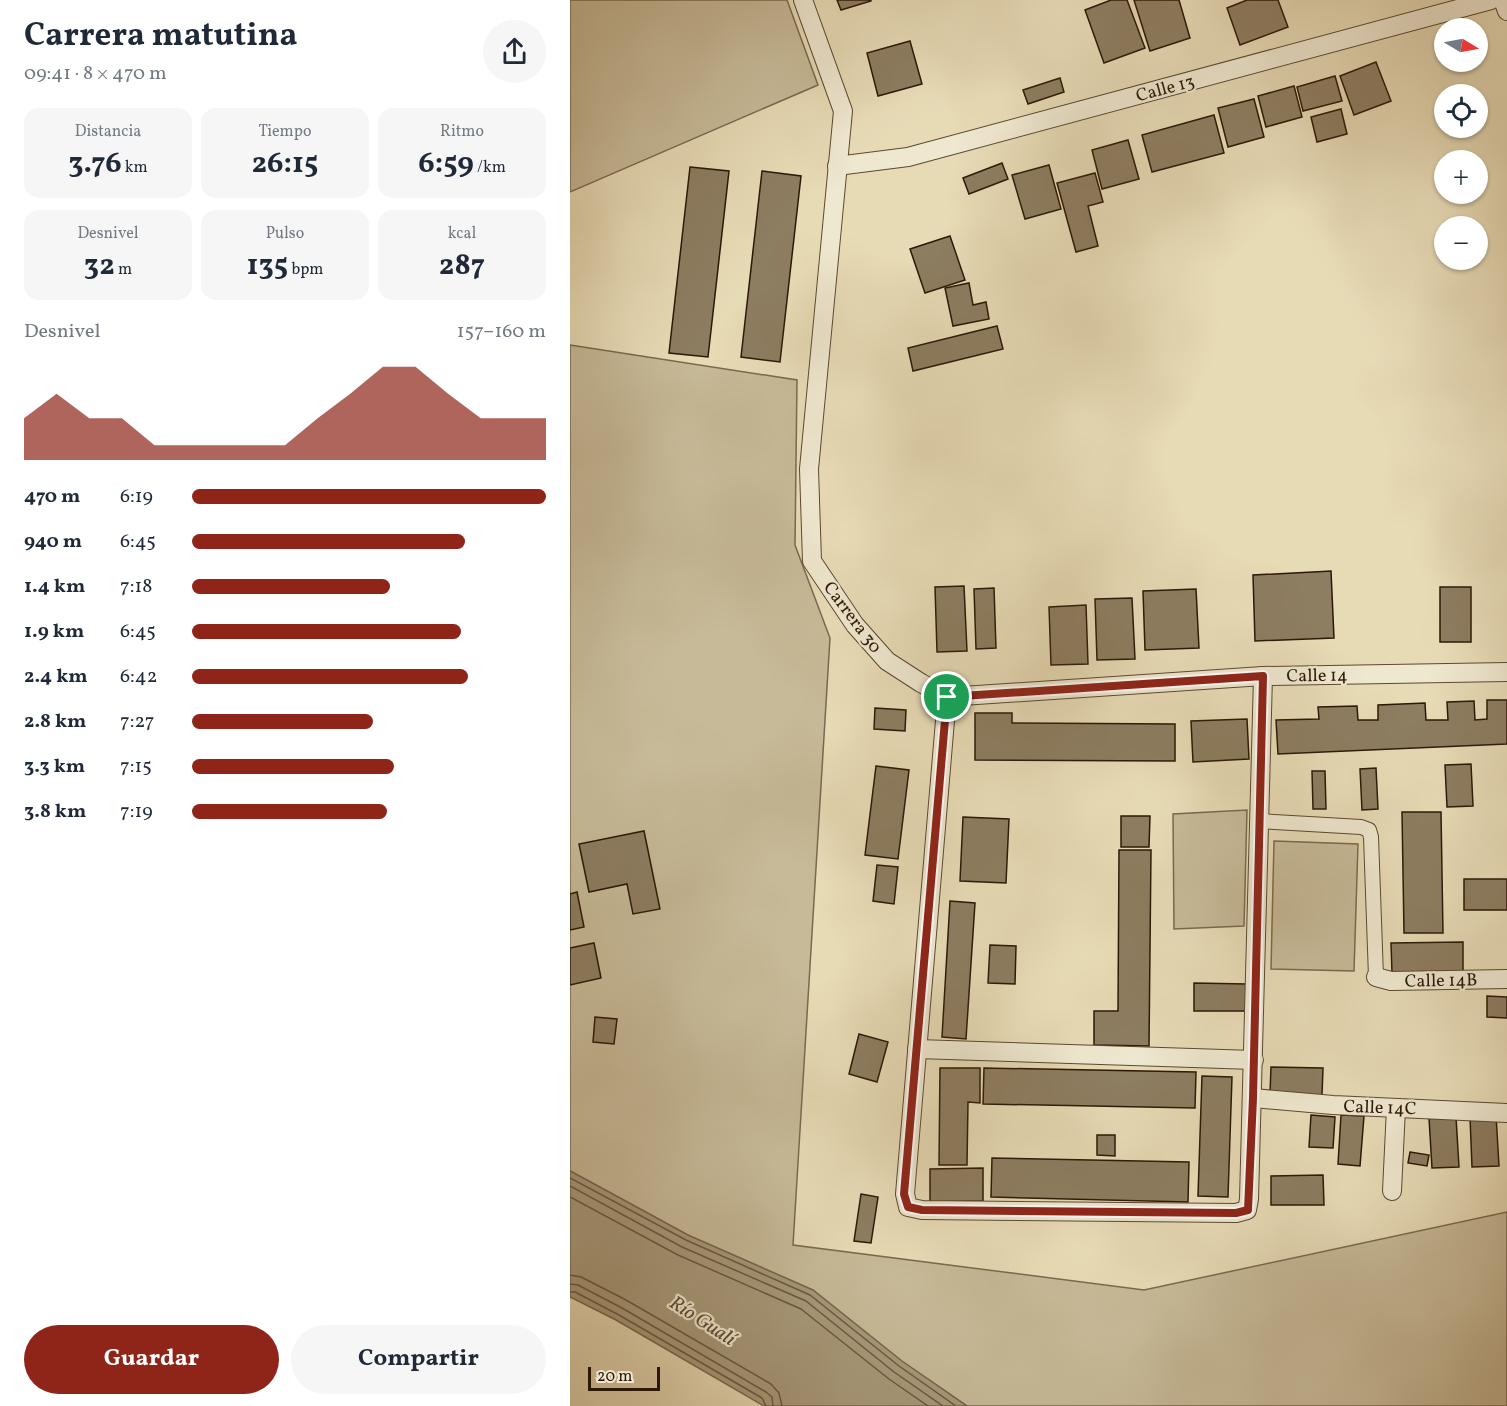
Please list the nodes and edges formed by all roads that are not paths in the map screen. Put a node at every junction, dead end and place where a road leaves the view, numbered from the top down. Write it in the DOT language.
graph roads {
  1 [pos="803,0"];
  2 [pos="1491,0"];
  3 [pos="1503,0"];
  4 [pos="1507,11"];
  5 [pos="837,166"];
  6 [pos="1507,672"];
  7 [pos="1263,676"];
  8 [pos="947,697"];
  9 [pos="1259,822"];
  10 [pos="1376,977"];
  11 [pos="1507,979"];
  12 [pos="917,1049"];
  13 [pos="1254,1060"];
  14 [pos="1253,1098"];
  15 [pos="1395,1108"];
  16 [pos="1507,1113"];
  17 [pos="1392,1191"];
  1 -- 5 [label="street, Carrera 30"];
  2 -- 5 [label="street, Calle 13"];
  3 -- 4 [label="street"];
  5 -- 8 [label="street, Carrera 30"];
  6 -- 7 [label="street, Calle 14"];
  7 -- 8 [label="street, Calle 14"];
  7 -- 9 [label="street"];
  8 -- 12 [label="street"];
  9 -- 10 [label="street"];
  9 -- 13 [label="street"];
  10 -- 11 [label="street, Calle 14B"];
  12 -- 13 [label="street"];
  12 -- 14 [label="street"];
  13 -- 14 [label="street"];
  14 -- 15 [label="street, Calle 14C"];
  15 -- 16 [label="street, Calle 14C"];
  15 -- 17 [label="street"];
}
